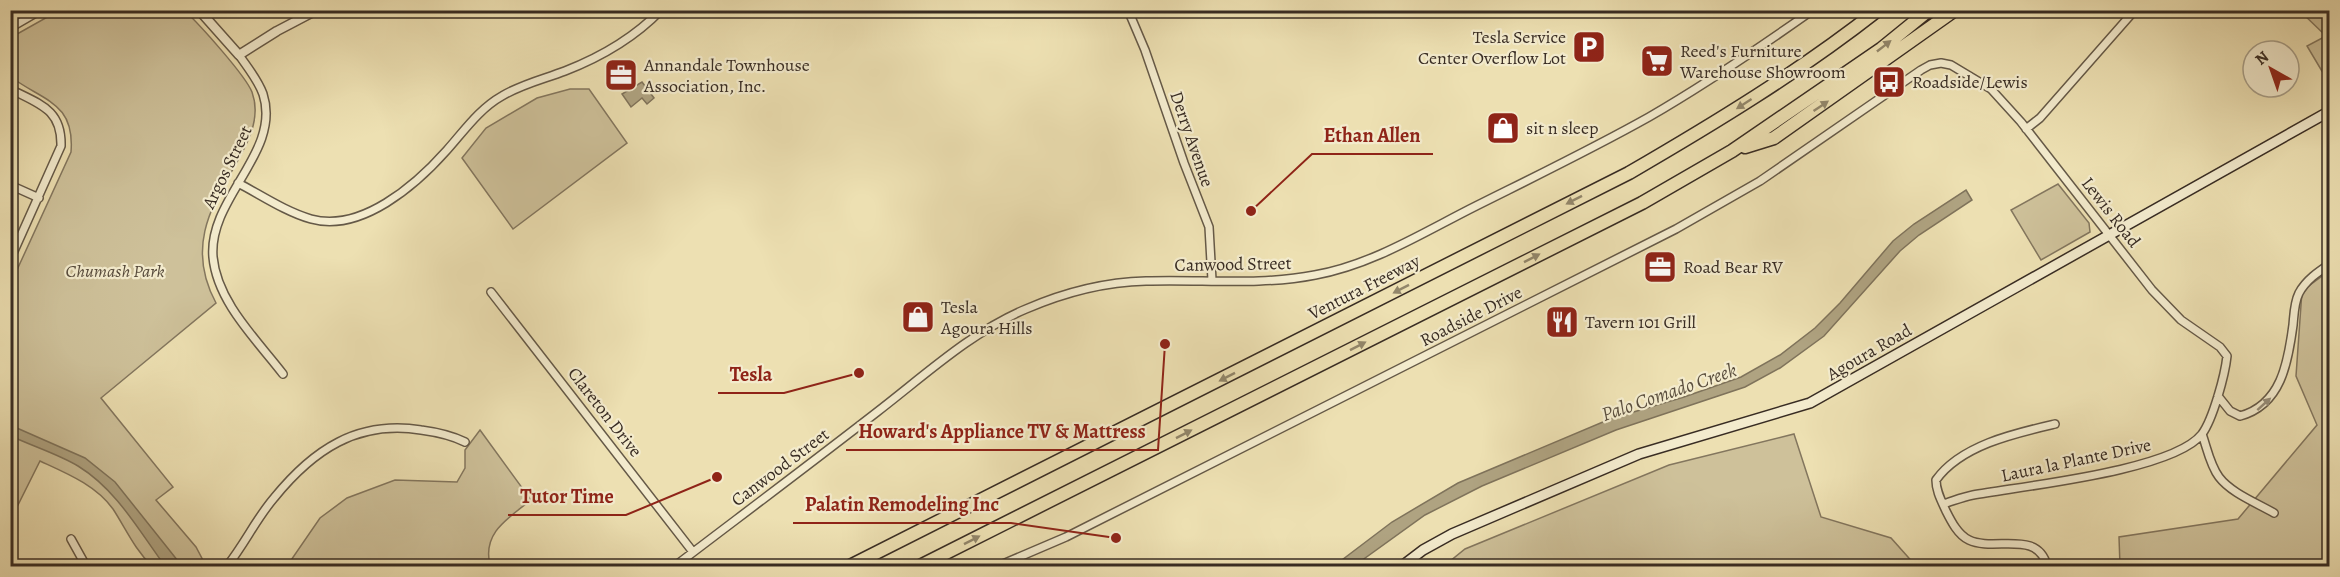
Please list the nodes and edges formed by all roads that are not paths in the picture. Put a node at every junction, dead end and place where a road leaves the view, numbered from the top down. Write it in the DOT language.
graph roads {
  1 [pos="41,10"];
  2 [pos="199,10"];
  3 [pos="317,10"];
  4 [pos="661,10"];
  5 [pos="1128,10"];
  6 [pos="1813,10"];
  7 [pos="1878,10"];
  8 [pos="1929,10"];
  9 [pos="1955,10"];
  10 [pos="2135,10"];
  11 [pos="10,27"];
  12 [pos="239,56"];
  13 [pos="1941,63"];
  14 [pos="10,89"];
  15 [pos="2330,111"];
  16 [pos="2026,129"];
  17 [pos="1732,151"];
  18 [pos="238,183"];
  19 [pos="10,185"];
  20 [pos="39,198"];
  21 [pos="2110,235"];
  22 [pos="10,260"];
  23 [pos="2330,264"];
  24 [pos="1212,280"];
  25 [pos="491,292"];
  26 [pos="283,374"];
  27 [pos="2218,396"];
  28 [pos="2055,424"];
  29 [pos="2202,434"];
  30 [pos="465,442"];
  31 [pos="1943,504"];
  32 [pos="2274,513"];
  33 [pos="71,539"];
  34 [pos="693,552"];
  35 [pos="86,567"];
  36 [pos="227,567"];
  37 [pos="675,567"];
  38 [pos="850,567"];
  39 [pos="920,567"];
  40 [pos="998,567"];
  41 [pos="1402,567"];
  42 [pos="2047,567"];
  1 -- 11 [label="street"];
  2 -- 12 [label="street, Argos Street"];
  3 -- 12 [label="street"];
  4 -- 18 [label="street"];
  5 -- 24 [label="street, Derry Avenue"];
  6 -- 24 [label="street, Canwood Street"];
  7 -- 38 [label="highway, Ventura Freeway, one-way"];
  17 -- 8 [label="highway, one-way"];
  17 -- 9 [label="highway, one-way"];
  10 -- 16 [label="street"];
  12 -- 18 [label="street, Argos Street"];
  13 -- 16 [label="street, Lewis Road"];
  13 -- 40 [label="street, Roadside Drive"];
  14 -- 20 [label="street"];
  15 -- 21 [label="main road, Agoura Road"];
  16 -- 21 [label="street, Lewis Road"];
  39 -- 17 [label="highway, one-way"];
  18 -- 26 [label="street, Argos Street"];
  19 -- 20 [label="street"];
  20 -- 22 [label="street"];
  21 -- 27 [label="street, Lewis Road"];
  21 -- 41 [label="main road, Agoura Road"];
  27 -- 23 [label="street, one-way"];
  24 -- 34 [label="street, Canwood Street"];
  25 -- 34 [label="street, Clareton Drive"];
  27 -- 29 [label="street"];
  28 -- 31 [label="street"];
  29 -- 31 [label="street, Laura la Plante Drive"];
  29 -- 32 [label="street"];
  30 -- 36 [label="street"];
  31 -- 42 [label="street"];
  33 -- 35 [label="street"];
  34 -- 37 [label="street, Canwood Street"];
}
